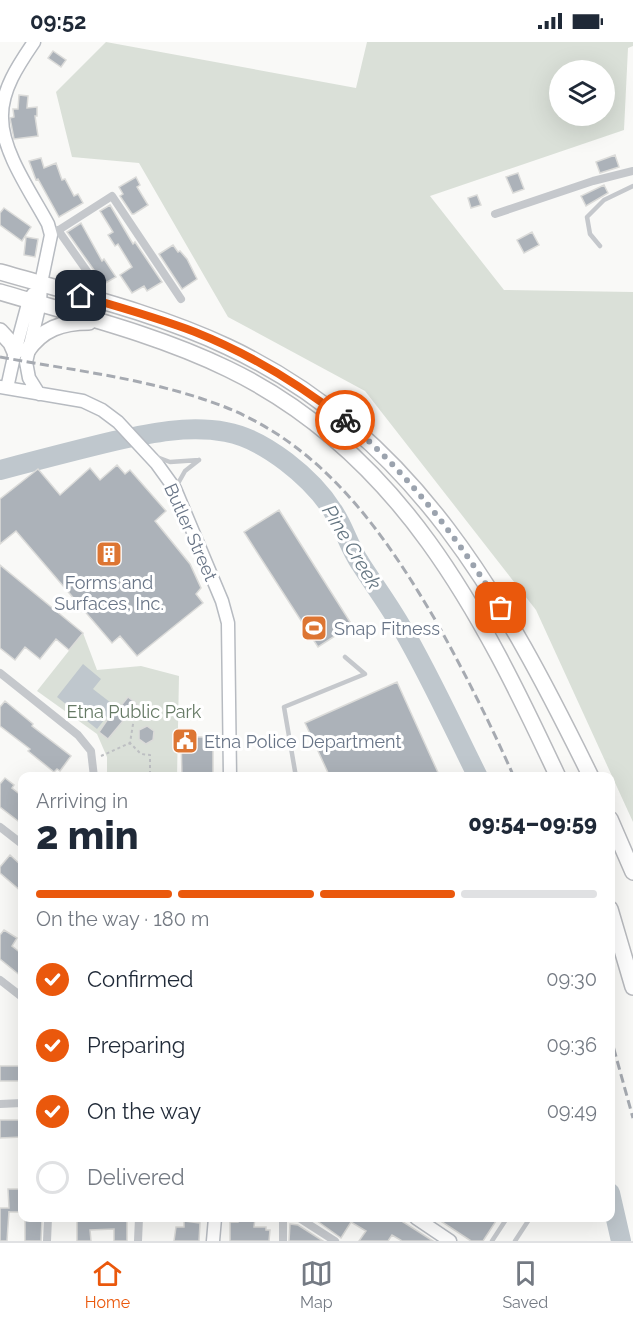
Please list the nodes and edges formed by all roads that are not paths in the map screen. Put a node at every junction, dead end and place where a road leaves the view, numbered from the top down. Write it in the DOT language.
graph roads {
  1 [pos="34,42"];
  2 [pos="1,119"];
  3 [pos="633,171"];
  4 [pos="633,186"];
  5 [pos="495,214"];
  6 [pos="55,233"];
  7 [pos="600,246"];
  8 [pos="0,272"];
  9 [pos="40,283"];
  10 [pos="96,284"];
  11 [pos="0,292"];
  12 [pos="181,299"];
  13 [pos="35,302"];
  14 [pos="109,324"];
  15 [pos="0,331"];
  16 [pos="21,351"];
  17 [pos="4,388"];
  18 [pos="39,394"];
  19 [pos="148,453"];
  20 [pos="175,489"];
  21 [pos="345,657"];
  22 [pos="0,673"];
  23 [pos="93,772"];
  24 [pos="230,772"];
  25 [pos="295,772"];
  26 [pos="556,772"];
  27 [pos="588,772"];
  28 [pos="0,827"];
  29 [pos="615,831"];
  30 [pos="18,841"];
  31 [pos="633,872"];
  32 [pos="615,926"];
  33 [pos="0,980"];
  34 [pos="633,987"];
  35 [pos="18,994"];
  36 [pos="18,1103"];
  37 [pos="0,1104"];
  38 [pos="48,1222"];
  39 [pos="139,1222"];
  40 [pos="215,1222"];
  41 [pos="283,1222"];
  42 [pos="305,1222"];
  43 [pos="422,1222"];
  44 [pos="504,1222"];
  45 [pos="527,1222"];
  46 [pos="47,1241"];
  47 [pos="138,1241"];
  48 [pos="213,1241"];
  49 [pos="283,1241"];
  50 [pos="334,1241"];
  51 [pos="450,1241"];
  52 [pos="492,1241"];
  53 [pos="515,1241"];
  1 -- 2 [label="street"];
  2 -- 6 [label="street"];
  3 -- 5 [label="street"];
  4 -- 7 [label="lane"];
  6 -- 9 [label="street"];
  6 -- 10 [label="street"];
  6 -- 12 [label="street"];
  8 -- 9 [label="highway"];
  9 -- 13 [label="street"];
  9 -- 27 [label="highway"];
  11 -- 13 [label="highway"];
  13 -- 14 [label="highway"];
  13 -- 16 [label="street"];
  14 -- 16 [label="highway"];
  14 -- 26 [label="highway"];
  15 -- 16 [label="highway"];
  16 -- 17 [label="street"];
  16 -- 18 [label="street"];
  17 -- 18 [label="street, Butler Street"];
  18 -- 19 [label="street, Butler Street"];
  19 -- 20 [label="street, Butler Street"];
  19 -- 20 [label="lane"];
  20 -- 24 [label="street, Butler Street"];
  21 -- 25 [label="lane"];
  22 -- 23 [label="street"];
  28 -- 30 [label="street"];
  29 -- 31 [label="highway"];
  32 -- 34 [label="highway"];
  33 -- 35 [label="street"];
  36 -- 37 [label="street"];
  38 -- 46 [label="street"];
  39 -- 47 [label="street"];
  40 -- 48 [label="street"];
  41 -- 49 [label="street"];
  42 -- 50 [label="street"];
  43 -- 51 [label="street"];
  44 -- 52 [label="lane"];
  45 -- 53 [label="lane"];
}
